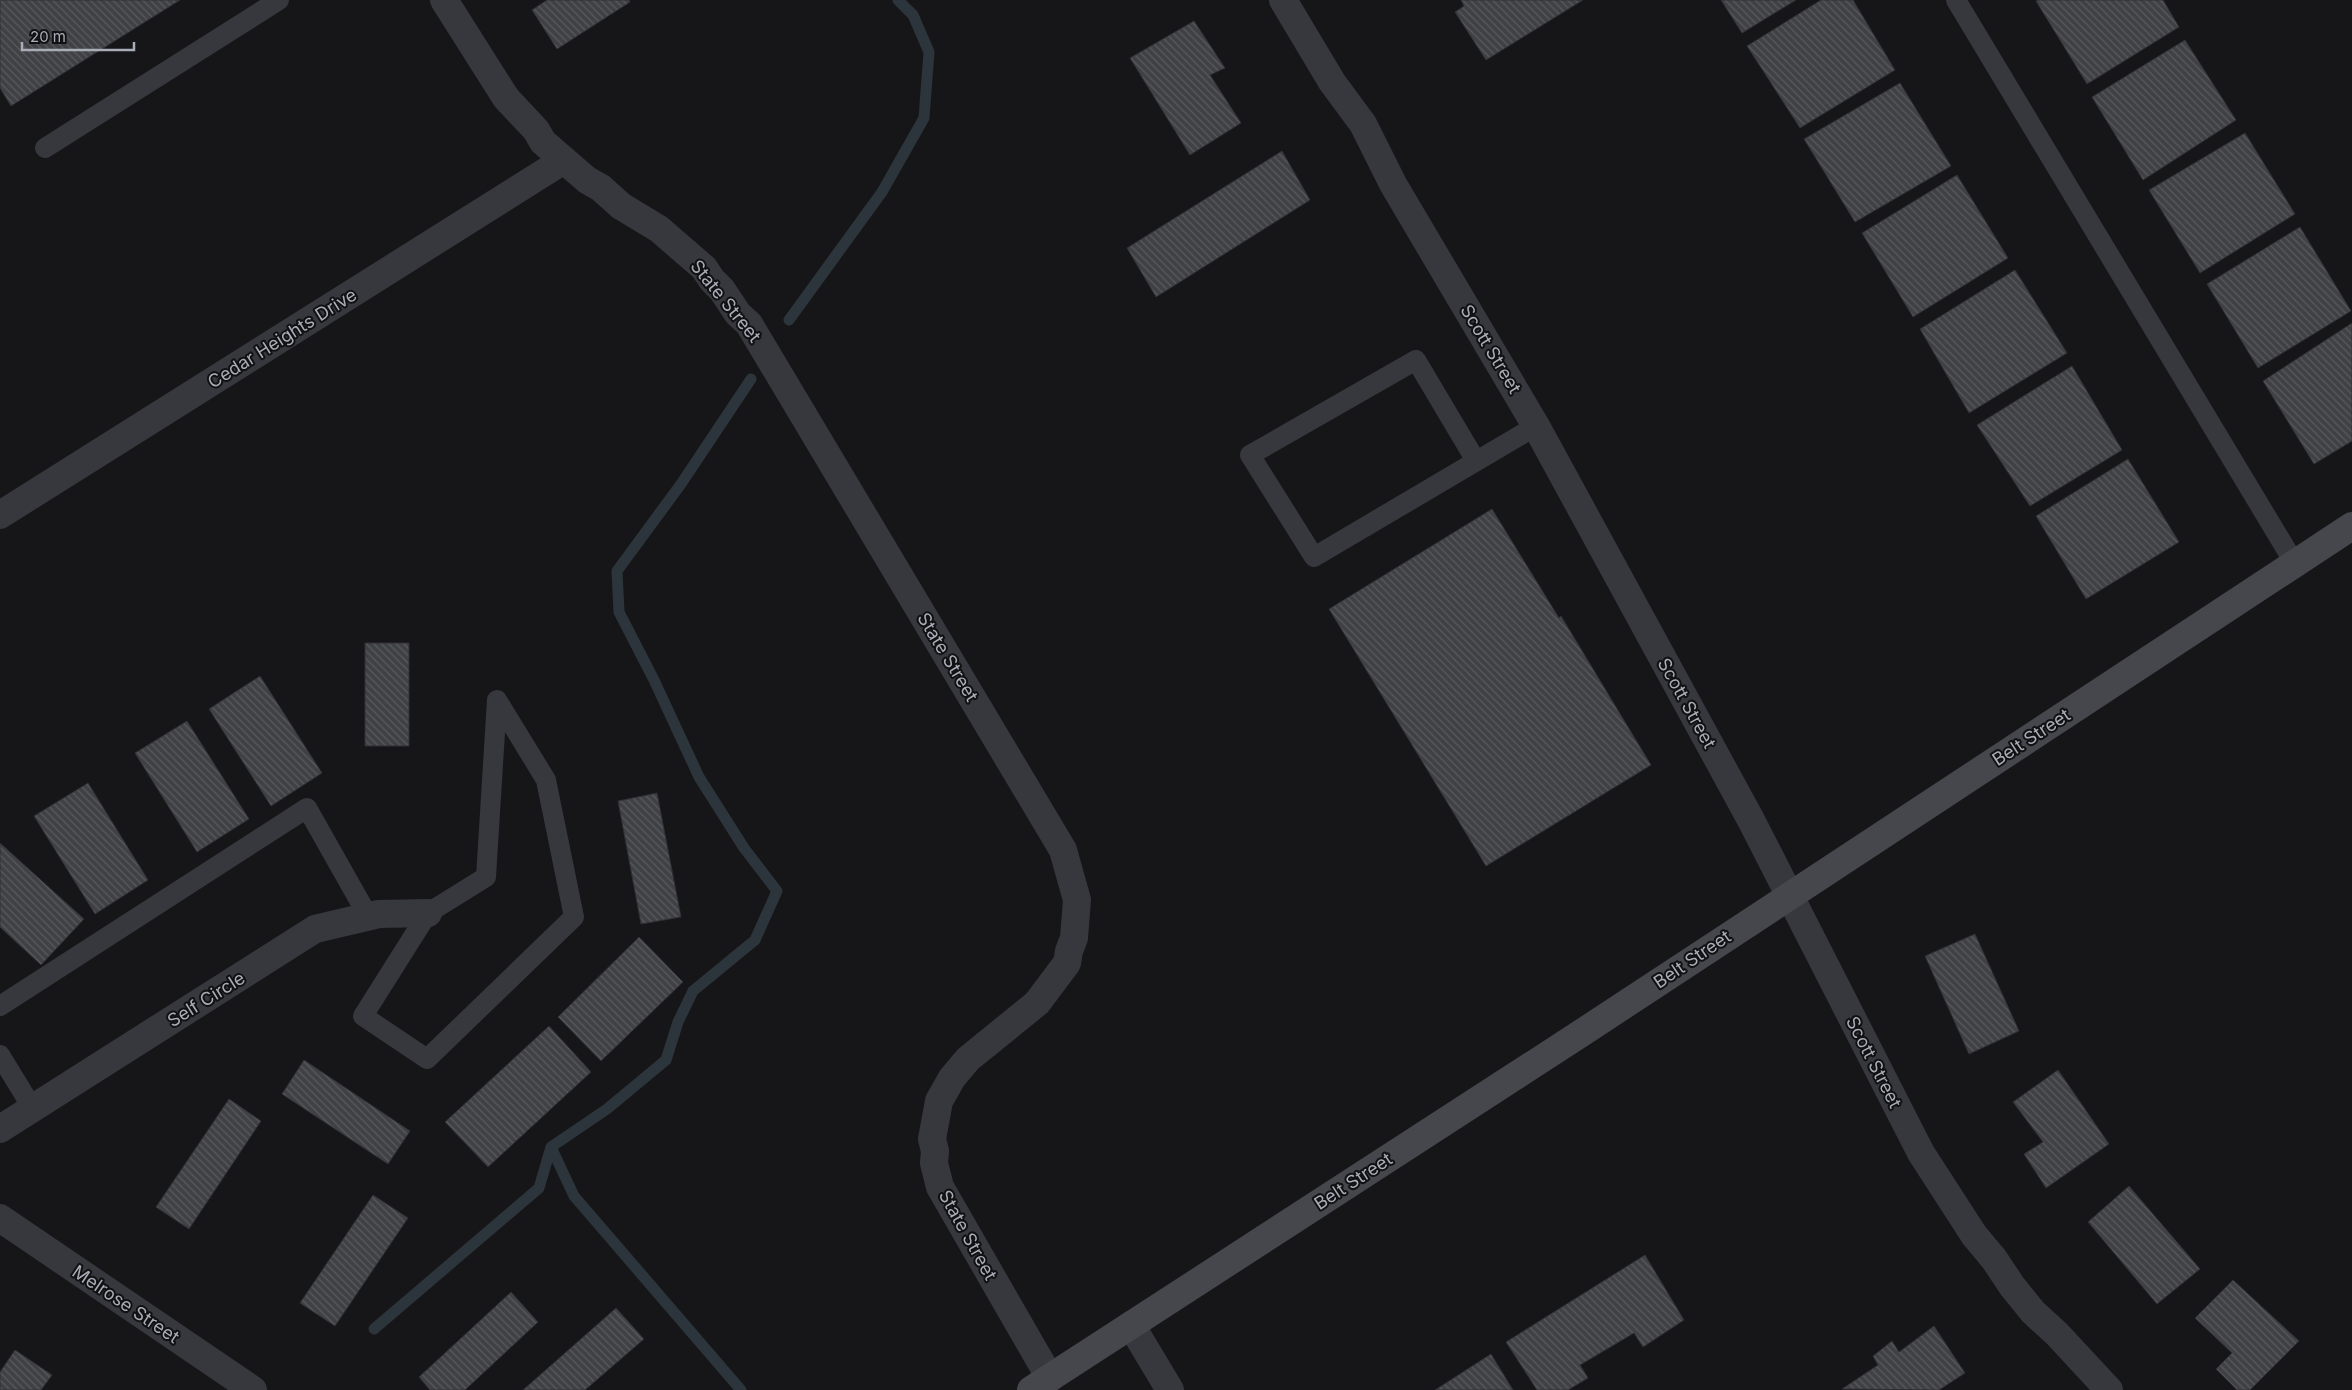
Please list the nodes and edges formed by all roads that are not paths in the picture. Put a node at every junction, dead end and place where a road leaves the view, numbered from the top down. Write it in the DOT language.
graph roads {
  1 [pos="279,0"];
  2 [pos="444,0"];
  3 [pos="1283,0"];
  4 [pos="1956,0"];
  5 [pos="45,148"];
  6 [pos="564,160"];
  7 [pos="1536,426"];
  8 [pos="1476,461"];
  9 [pos="0,515"];
  10 [pos="2352,526"];
  11 [pos="2295,564"];
  12 [pos="1790,894"];
  13 [pos="428,913"];
  14 [pos="368,916"];
  15 [pos="0,1006"];
  16 [pos="0,1055"];
  17 [pos="33,1109"];
  18 [pos="0,1130"];
  19 [pos="0,1218"];
  20 [pos="1131,1325"];
  21 [pos="1040,1384"];
  22 [pos="253,1390"];
  23 [pos="1170,1390"];
  24 [pos="2108,1390"];
  1 -- 5 [label="lane"];
  2 -- 6 [label="street, State Street"];
  3 -- 7 [label="street, Scott Street"];
  4 -- 11 [label="lane"];
  6 -- 9 [label="street, Cedar Heights Drive"];
  6 -- 21 [label="street, State Street"];
  7 -- 8 [label="lane"];
  7 -- 12 [label="street, Scott Street"];
  8 -- 8 [label="lane"];
  10 -- 11 [label="street, Belt Street"];
  11 -- 12 [label="street, Belt Street"];
  12 -- 20 [label="street, Belt Street"];
  12 -- 24 [label="street, Scott Street"];
  13 -- 13 [label="lane"];
  13 -- 14 [label="street, Self Circle"];
  14 -- 15 [label="lane"];
  14 -- 17 [label="street, Self Circle"];
  16 -- 17 [label="lane"];
  17 -- 18 [label="street, Self Circle"];
  19 -- 22 [label="street, Melrose Street"];
  20 -- 21 [label="street, Belt Street"];
  20 -- 23 [label="street"];
}
